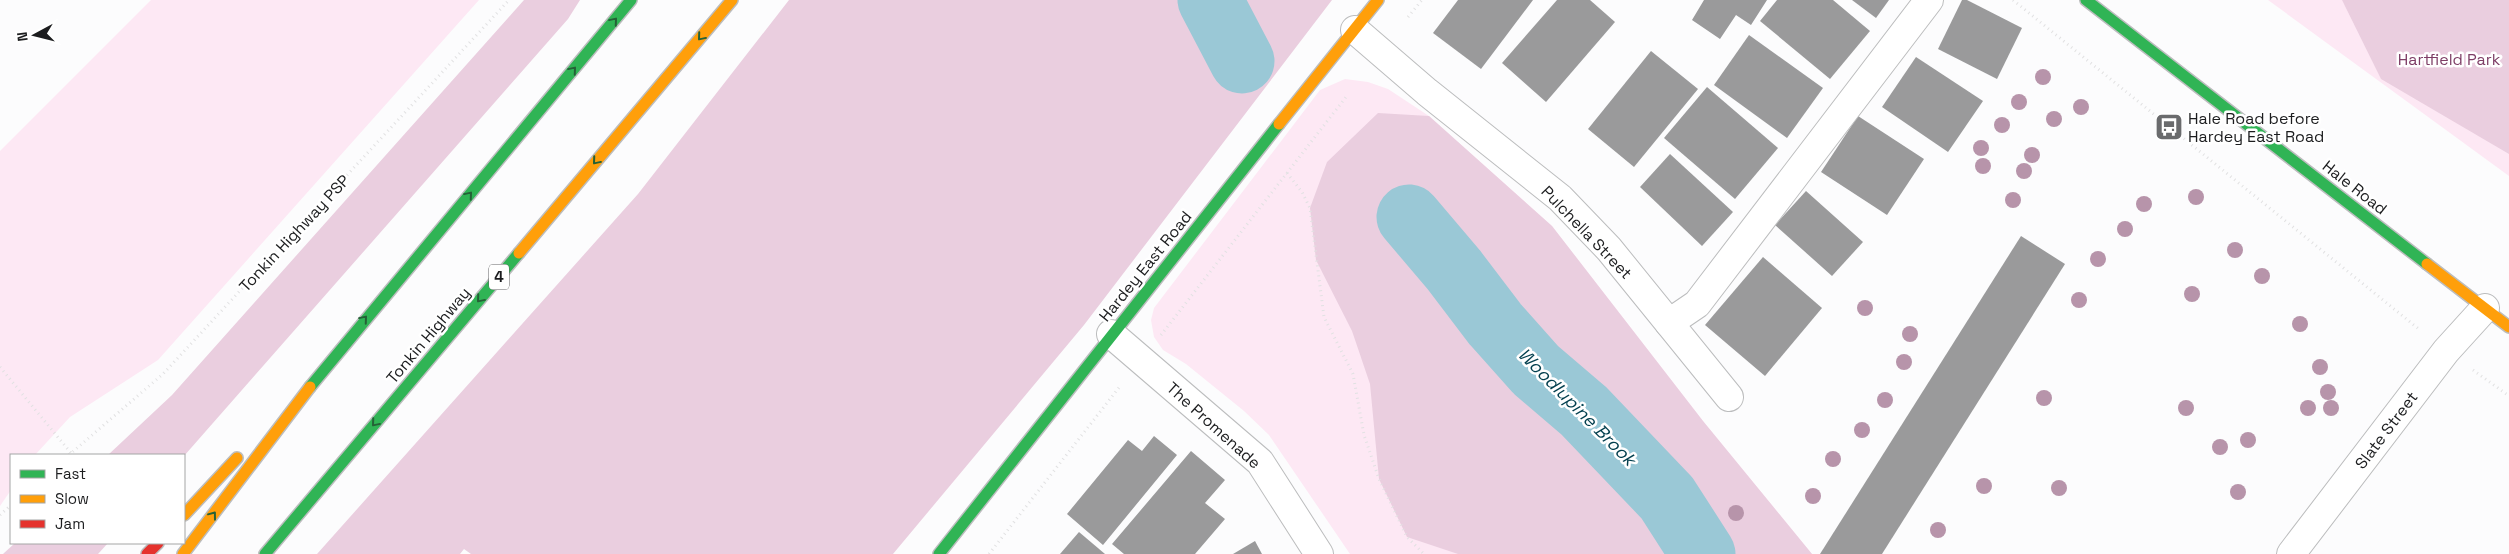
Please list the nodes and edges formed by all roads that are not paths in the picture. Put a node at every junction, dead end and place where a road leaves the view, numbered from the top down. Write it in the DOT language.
graph roads {
  1 [pos="632,0"];
  2 [pos="732,0"];
  3 [pos="1378,0"];
  4 [pos="1930,0"];
  5 [pos="2086,0"];
  6 [pos="1355,30"];
  7 [pos="2485,308"];
  8 [pos="1669,323"];
  9 [pos="2509,327"];
  10 [pos="1111,334"];
  11 [pos="333,357"];
  12 [pos="1729,397"];
  13 [pos="259,434"];
  14 [pos="246,448"];
  15 [pos="185,514"];
  16 [pos="157,544"];
  17 [pos="147,554"];
  18 [pos="183,554"];
  19 [pos="265,554"];
  20 [pos="939,554"];
  21 [pos="1319,554"];
  22 [pos="2291,554"];
  11 -- 1 [label="main road, one-way"];
  2 -- 19 [label="main road, Tonkin Highway / 4, one-way"];
  3 -- 6 [label="main road, Hardey East Road"];
  4 -- 8 [label="street"];
  5 -- 7 [label="main road, Hale Road"];
  6 -- 8 [label="street, Pulchella Street"];
  6 -- 10 [label="main road, Hardey East Road"];
  7 -- 9 [label="main road, Hale Road"];
  7 -- 22 [label="street, Slate Street"];
  8 -- 12 [label="street, Pulchella Street"];
  10 -- 20 [label="main road, Hardey East Road"];
  10 -- 21 [label="street, The Promenade"];
  11 -- 13 [label="main road"];
  18 -- 11 [label="main road, one-way"];
  14 -- 15 [label="main road"];
  16 -- 17 [label="main road"];
}
